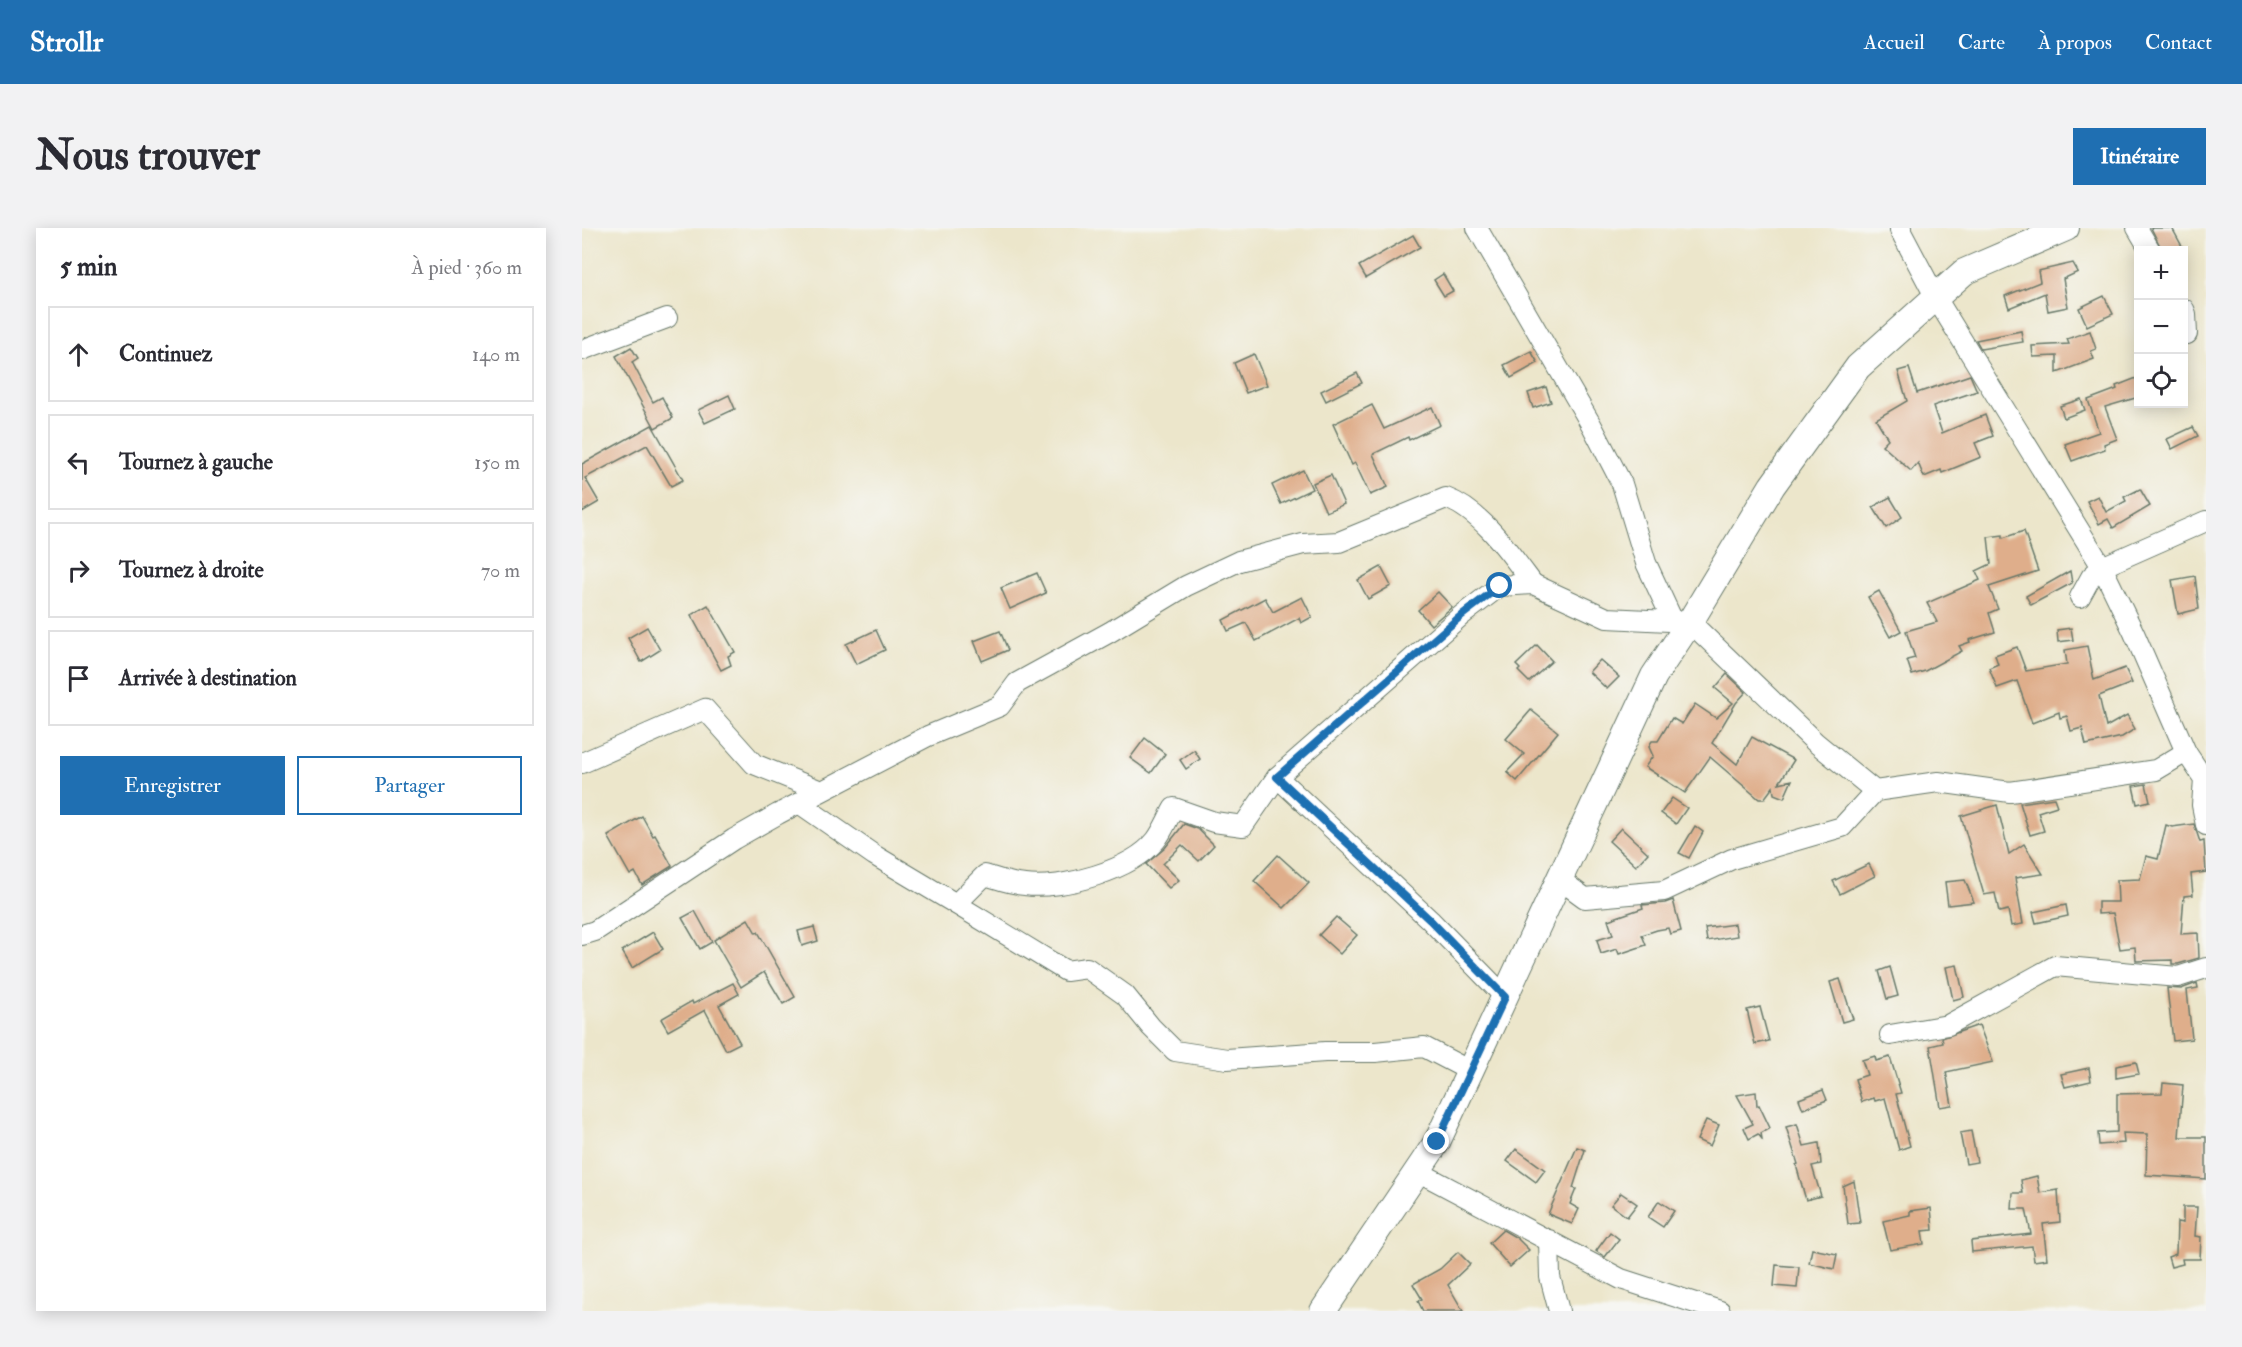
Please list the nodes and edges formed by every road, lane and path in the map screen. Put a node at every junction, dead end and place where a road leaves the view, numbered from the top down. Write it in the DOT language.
graph roads {
  1 [pos="1477,228"];
  2 [pos="1901,228"];
  3 [pos="2066,228"];
  4 [pos="2137,228"];
  5 [pos="2148,246"];
  6 [pos="1936,298"];
  7 [pos="667,318"];
  8 [pos="582,350"];
  9 [pos="2206,521"];
  10 [pos="2102,567"];
  11 [pos="1533,584"];
  12 [pos="2080,597"];
  13 [pos="1681,621"];
  14 [pos="2186,752"];
  15 [pos="582,764"];
  16 [pos="1277,777"];
  17 [pos="821,791"];
  18 [pos="1875,791"];
  19 [pos="799,803"];
  20 [pos="2206,825"];
  21 [pos="1559,879"];
  22 [pos="956,904"];
  23 [pos="582,935"];
  24 [pos="2206,968"];
  25 [pos="1505,997"];
  26 [pos="1890,1035"];
  27 [pos="1470,1071"];
  28 [pos="1418,1171"];
  29 [pos="1549,1240"];
  30 [pos="1323,1311"];
  31 [pos="1559,1311"];
  32 [pos="1720,1311"];
  1 -- 13 [label="street"];
  2 -- 6 [label="street"];
  3 -- 6 [label="main road"];
  4 -- 5 [label="street"];
  6 -- 10 [label="street"];
  6 -- 13 [label="main road"];
  7 -- 8 [label="street"];
  9 -- 10 [label="street"];
  10 -- 12 [label="street"];
  10 -- 14 [label="street"];
  11 -- 13 [label="street"];
  11 -- 16 [label="street"];
  11 -- 17 [label="street"];
  13 -- 18 [label="street"];
  13 -- 21 [label="main road"];
  14 -- 18 [label="street"];
  14 -- 20 [label="street"];
  15 -- 17 [label="street"];
  16 -- 22 [label="street"];
  16 -- 25 [label="street"];
  17 -- 19 [label="street"];
  18 -- 21 [label="street"];
  19 -- 22 [label="street"];
  19 -- 23 [label="street"];
  21 -- 25 [label="main road"];
  22 -- 27 [label="street"];
  24 -- 26 [label="street"];
  25 -- 27 [label="main road"];
  27 -- 28 [label="main road"];
  28 -- 29 [label="street"];
  28 -- 30 [label="main road"];
  29 -- 31 [label="street"];
  29 -- 32 [label="street"];
}
